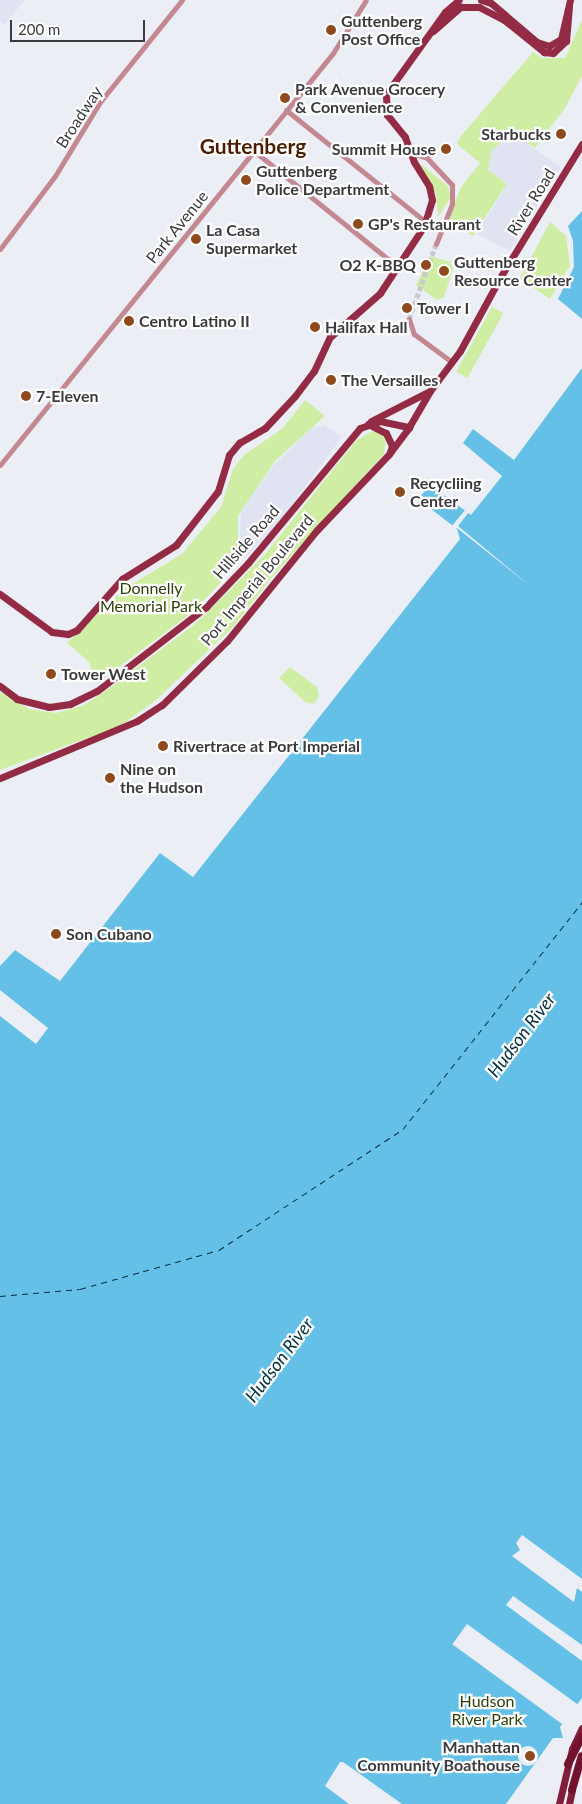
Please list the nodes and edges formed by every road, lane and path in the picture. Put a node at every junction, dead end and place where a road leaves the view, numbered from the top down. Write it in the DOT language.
graph roads {
  1 [pos="182,0"];
  2 [pos="366,0"];
  3 [pos="459,0"];
  4 [pos="481,0"];
  5 [pos="468,3"];
  6 [pos="569,3"];
  7 [pos="433,31"];
  8 [pos="286,110"];
  9 [pos="582,144"];
  10 [pos="254,151"];
  11 [pos="411,153"];
  12 [pos="427,222"];
  13 [pos="436,244"];
  14 [pos="0,249"];
  15 [pos="398,267"];
  16 [pos="409,319"];
  17 [pos="452,362"];
  18 [pos="430,390"];
  19 [pos="367,424"];
  20 [pos="409,427"];
  21 [pos="389,454"];
  22 [pos="0,465"];
  23 [pos="0,594"];
  24 [pos="0,686"];
  25 [pos="0,778"];
  26 [pos="582,1728"];
  27 [pos="582,1737"];
  28 [pos="582,1756"];
  29 [pos="568,1764"];
  30 [pos="572,1790"];
  31 [pos="559,1804"];
  32 [pos="569,1804"];
  1 -- 14 [label="street, Broadway"];
  2 -- 8 [label="street, Park Avenue"];
  3 -- 7 [label="main road"];
  4 -- 6 [label="main road"];
  5 -- 6 [label="main road"];
  5 -- 7 [label="main road"];
  7 -- 11 [label="main road"];
  8 -- 10 [label="street, Park Avenue"];
  8 -- 12 [label="street"];
  9 -- 17 [label="main road, River Road"];
  10 -- 15 [label="street"];
  10 -- 22 [label="street, Park Avenue"];
  11 -- 12 [label="main road"];
  11 -- 13 [label="street"];
  12 -- 15 [label="main road"];
  15 -- 23 [label="main road"];
  16 -- 17 [label="street"];
  17 -- 18 [label="main road, River Road"];
  18 -- 19 [label="main road, Hillside Road"];
  18 -- 20 [label="main road, River Road"];
  19 -- 20 [label="main road"];
  19 -- 21 [label="main road"];
  19 -- 24 [label="main road, Hillside Road"];
  20 -- 21 [label="main road, Port Imperial Boulevard"];
  21 -- 25 [label="main road, Port Imperial Boulevard"];
  26 -- 29 [label="highway"];
  27 -- 29 [label="highway"];
  28 -- 30 [label="highway"];
  29 -- 31 [label="highway"];
  30 -- 32 [label="highway"];
}
